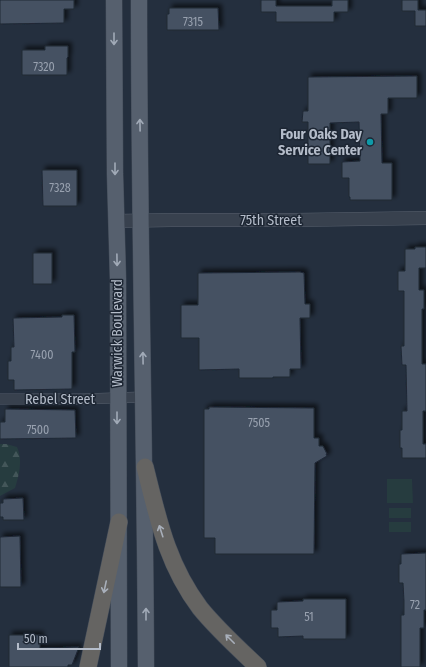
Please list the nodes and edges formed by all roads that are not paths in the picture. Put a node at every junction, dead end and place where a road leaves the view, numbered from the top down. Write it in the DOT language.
graph roads {
  1 [pos="114,0"];
  2 [pos="139,0"];
  3 [pos="426,218"];
  4 [pos="141,220"];
  5 [pos="116,221"];
  6 [pos="143,397"];
  7 [pos="0,399"];
  8 [pos="118,399"];
  9 [pos="145,467"];
  10 [pos="119,522"];
  11 [pos="88,667"];
  12 [pos="119,667"];
  13 [pos="146,667"];
  14 [pos="258,667"];
  1 -- 5 [label="main road, Warwick Boulevard, one-way"];
  4 -- 2 [label="main road, Warwick Boulevard, one-way"];
  3 -- 4 [label="street, 75th Street"];
  4 -- 5 [label="street, 75th Street"];
  6 -- 4 [label="main road, Warwick Boulevard, one-way"];
  5 -- 8 [label="main road, Warwick Boulevard, one-way"];
  6 -- 8 [label="street, Rebel Street"];
  6 -- 9 [label="main road, Warwick Boulevard"];
  7 -- 8 [label="street, Rebel Street"];
  8 -- 10 [label="main road, Warwick Boulevard, one-way"];
  13 -- 9 [label="main road, Warwick Boulevard, one-way"];
  14 -- 9 [label="highway, one-way"];
  10 -- 11 [label="highway, one-way"];
  10 -- 12 [label="main road, Warwick Boulevard"];
}
